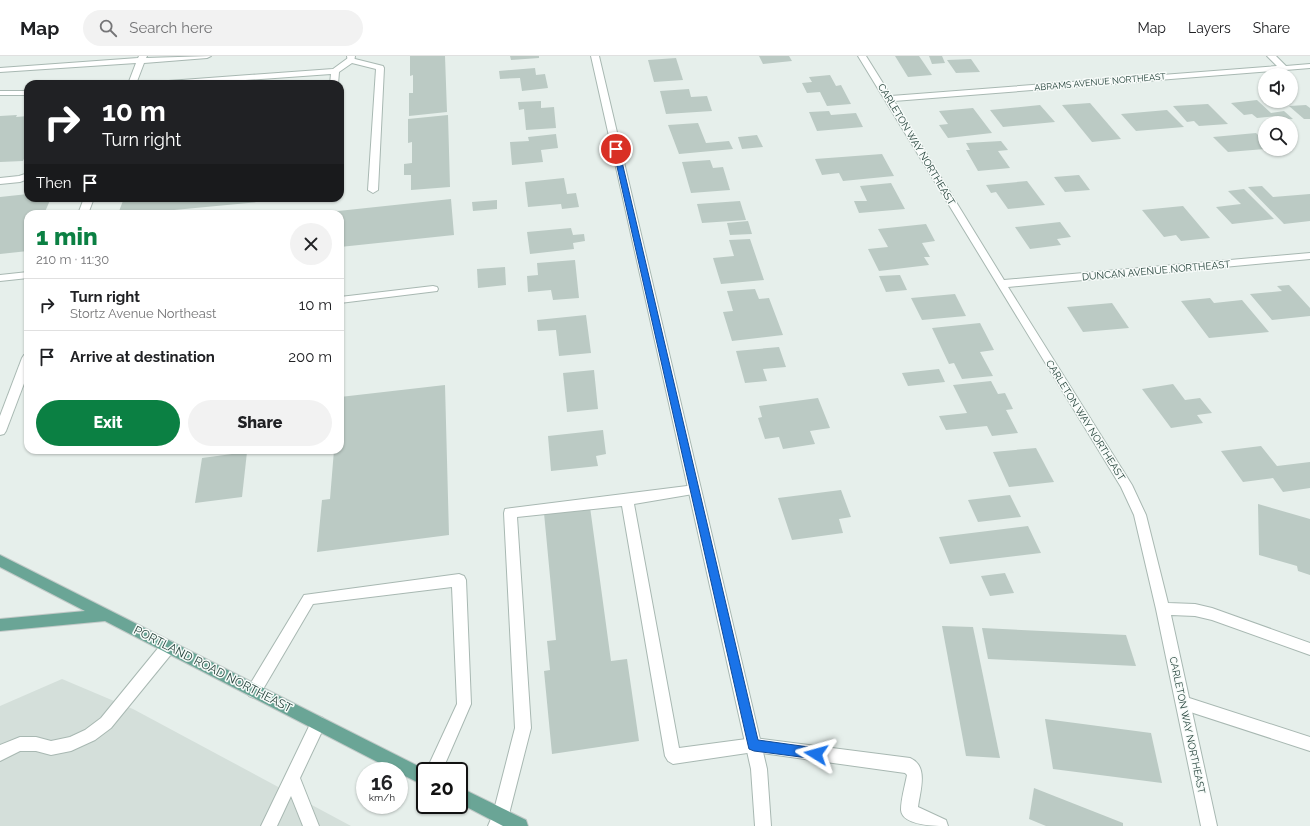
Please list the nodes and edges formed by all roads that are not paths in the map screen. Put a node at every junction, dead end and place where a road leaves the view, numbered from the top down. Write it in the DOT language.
graph roads {
  1 [pos="206,56"];
  2 [pos="595,56"];
  3 [pos="862,56"];
  4 [pos="1271,56"];
  5 [pos="142,58"];
  6 [pos="351,58"];
  7 [pos="1310,66"];
  8 [pos="1284,68"];
  9 [pos="0,70"];
  10 [pos="1258,70"];
  11 [pos="335,71"];
  12 [pos="134,80"];
  13 [pos="210,80"];
  14 [pos="334,80"];
  15 [pos="0,93"];
  16 [pos="24,93"];
  17 [pos="890,99"];
  18 [pos="24,178"];
  19 [pos="0,181"];
  20 [pos="373,190"];
  21 [pos="1310,256"];
  22 [pos="24,275"];
  23 [pos="0,278"];
  24 [pos="1001,284"];
  25 [pos="433,289"];
  26 [pos="344,300"];
  27 [pos="24,368"];
  28 [pos="0,431"];
  29 [pos="695,490"];
  30 [pos="627,500"];
  31 [pos="0,561"];
  32 [pos="1163,609"];
  33 [pos="107,615"];
  34 [pos="0,625"];
  35 [pos="168,647"];
  36 [pos="1310,649"];
  37 [pos="254,691"];
  38 [pos="1183,703"];
  39 [pos="318,723"];
  40 [pos="1310,744"];
  41 [pos="754,745"];
  42 [pos="0,754"];
  43 [pos="438,762"];
  44 [pos="416,773"];
  45 [pos="292,778"];
  46 [pos="468,801"];
  47 [pos="499,821"];
  48 [pos="269,826"];
  49 [pos="311,826"];
  50 [pos="520,826"];
  51 [pos="763,826"];
  52 [pos="940,826"];
  53 [pos="1209,826"];
  1 -- 5 [label="street"];
  2 -- 29 [label="street"];
  3 -- 17 [label="street, CARLETON WAY NORTHEAST"];
  4 -- 8 [label="street"];
  5 -- 9 [label="street"];
  5 -- 12 [label="street"];
  6 -- 11 [label="street"];
  6 -- 20 [label="street"];
  7 -- 8 [label="street, ABRAMS AVENUE NORTHEAST"];
  10 -- 17 [label="street, ABRAMS AVENUE NORTHEAST"];
  11 -- 13 [label="street"];
  11 -- 14 [label="street"];
  15 -- 16 [label="street"];
  17 -- 24 [label="street, CARLETON WAY NORTHEAST"];
  18 -- 19 [label="street"];
  21 -- 24 [label="street, DUNCAN AVENUE NORTHEAST"];
  22 -- 23 [label="street"];
  24 -- 32 [label="street, CARLETON WAY NORTHEAST"];
  25 -- 26 [label="street"];
  27 -- 28 [label="street"];
  29 -- 30 [label="street"];
  29 -- 41 [label="street"];
  30 -- 41 [label="street"];
  30 -- 47 [label="street"];
  31 -- 33 [label="main road, PORTLAND ROAD NORTHEAST"];
  32 -- 36 [label="street"];
  32 -- 38 [label="street, CARLETON WAY NORTHEAST"];
  33 -- 34 [label="main road"];
  33 -- 35 [label="main road, PORTLAND ROAD NORTHEAST"];
  35 -- 37 [label="main road, PORTLAND ROAD NORTHEAST"];
  35 -- 42 [label="street"];
  37 -- 39 [label="main road, PORTLAND ROAD NORTHEAST"];
  37 -- 43 [label="street"];
  38 -- 40 [label="street"];
  38 -- 53 [label="street, CARLETON WAY NORTHEAST"];
  39 -- 44 [label="main road, PORTLAND ROAD NORTHEAST"];
  39 -- 45 [label="street"];
  41 -- 51 [label="street"];
  41 -- 52 [label="street"];
  45 -- 48 [label="street"];
  45 -- 49 [label="street"];
  46 -- 47 [label="main road"];
  47 -- 50 [label="main road"];
}
